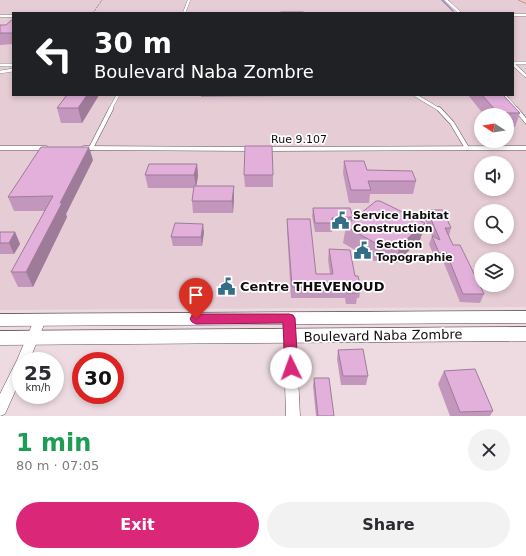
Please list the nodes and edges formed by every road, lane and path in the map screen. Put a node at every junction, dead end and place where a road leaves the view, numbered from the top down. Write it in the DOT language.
graph roads {
  1 [pos="102,0"];
  2 [pos="189,0"];
  3 [pos="446,0"];
  4 [pos="93,12"];
  5 [pos="184,12"];
  6 [pos="459,12"];
  7 [pos="514,15"];
  8 [pos="526,15"];
  9 [pos="0,16"];
  10 [pos="12,16"];
  11 [pos="514,63"];
  12 [pos="526,63"];
  13 [pos="514,64"];
  14 [pos="0,65"];
  15 [pos="12,65"];
  16 [pos="12,70"];
  17 [pos="0,72"];
  18 [pos="526,76"];
  19 [pos="117,96"];
  20 [pos="417,96"];
  21 [pos="505,96"];
  22 [pos="526,120"];
  23 [pos="0,148"];
  24 [pos="53,148"];
  25 [pos="76,148"];
  26 [pos="91,148"];
  27 [pos="259,148"];
  28 [pos="467,148"];
  29 [pos="526,148"];
  30 [pos="251,149"];
  31 [pos="526,317"];
  32 [pos="289,318"];
  33 [pos="0,320"];
  34 [pos="40,320"];
  35 [pos="526,334"];
  36 [pos="290,336"];
  37 [pos="0,338"];
  38 [pos="33,338"];
  39 [pos="27,352"];
  40 [pos="12,383"];
  41 [pos="0,409"];
  42 [pos="293,416"];
  1 -- 4 [label="path"];
  2 -- 5 [label="lane"];
  3 -- 6 [label="lane"];
  7 -- 8 [label="lane"];
  9 -- 10 [label="lane"];
  11 -- 12 [label="lane"];
  13 -- 18 [label="lane"];
  14 -- 15 [label="lane"];
  16 -- 17 [label="lane"];
  19 -- 26 [label="lane"];
  20 -- 28 [label="lane"];
  21 -- 22 [label="lane"];
  23 -- 24 [label="lane"];
  25 -- 26 [label="lane"];
  26 -- 30 [label="lane"];
  27 -- 28 [label="lane, Rue 9.107"];
  28 -- 29 [label="lane, Rue 9.107"];
  31 -- 32 [label="main road, Boulevard Naba Zombre"];
  32 -- 34 [label="main road, Boulevard Naba Zombre"];
  32 -- 36 [label="street"];
  33 -- 34 [label="main road, Boulevard Naba Zombre"];
  34 -- 38 [label="street"];
  35 -- 36 [label="main road, Boulevard Naba Zombre"];
  36 -- 38 [label="main road, Boulevard Naba Zombre"];
  36 -- 42 [label="street"];
  37 -- 38 [label="main road, Boulevard Naba Zombre"];
  38 -- 39 [label="street"];
  40 -- 41 [label="street"];
}
